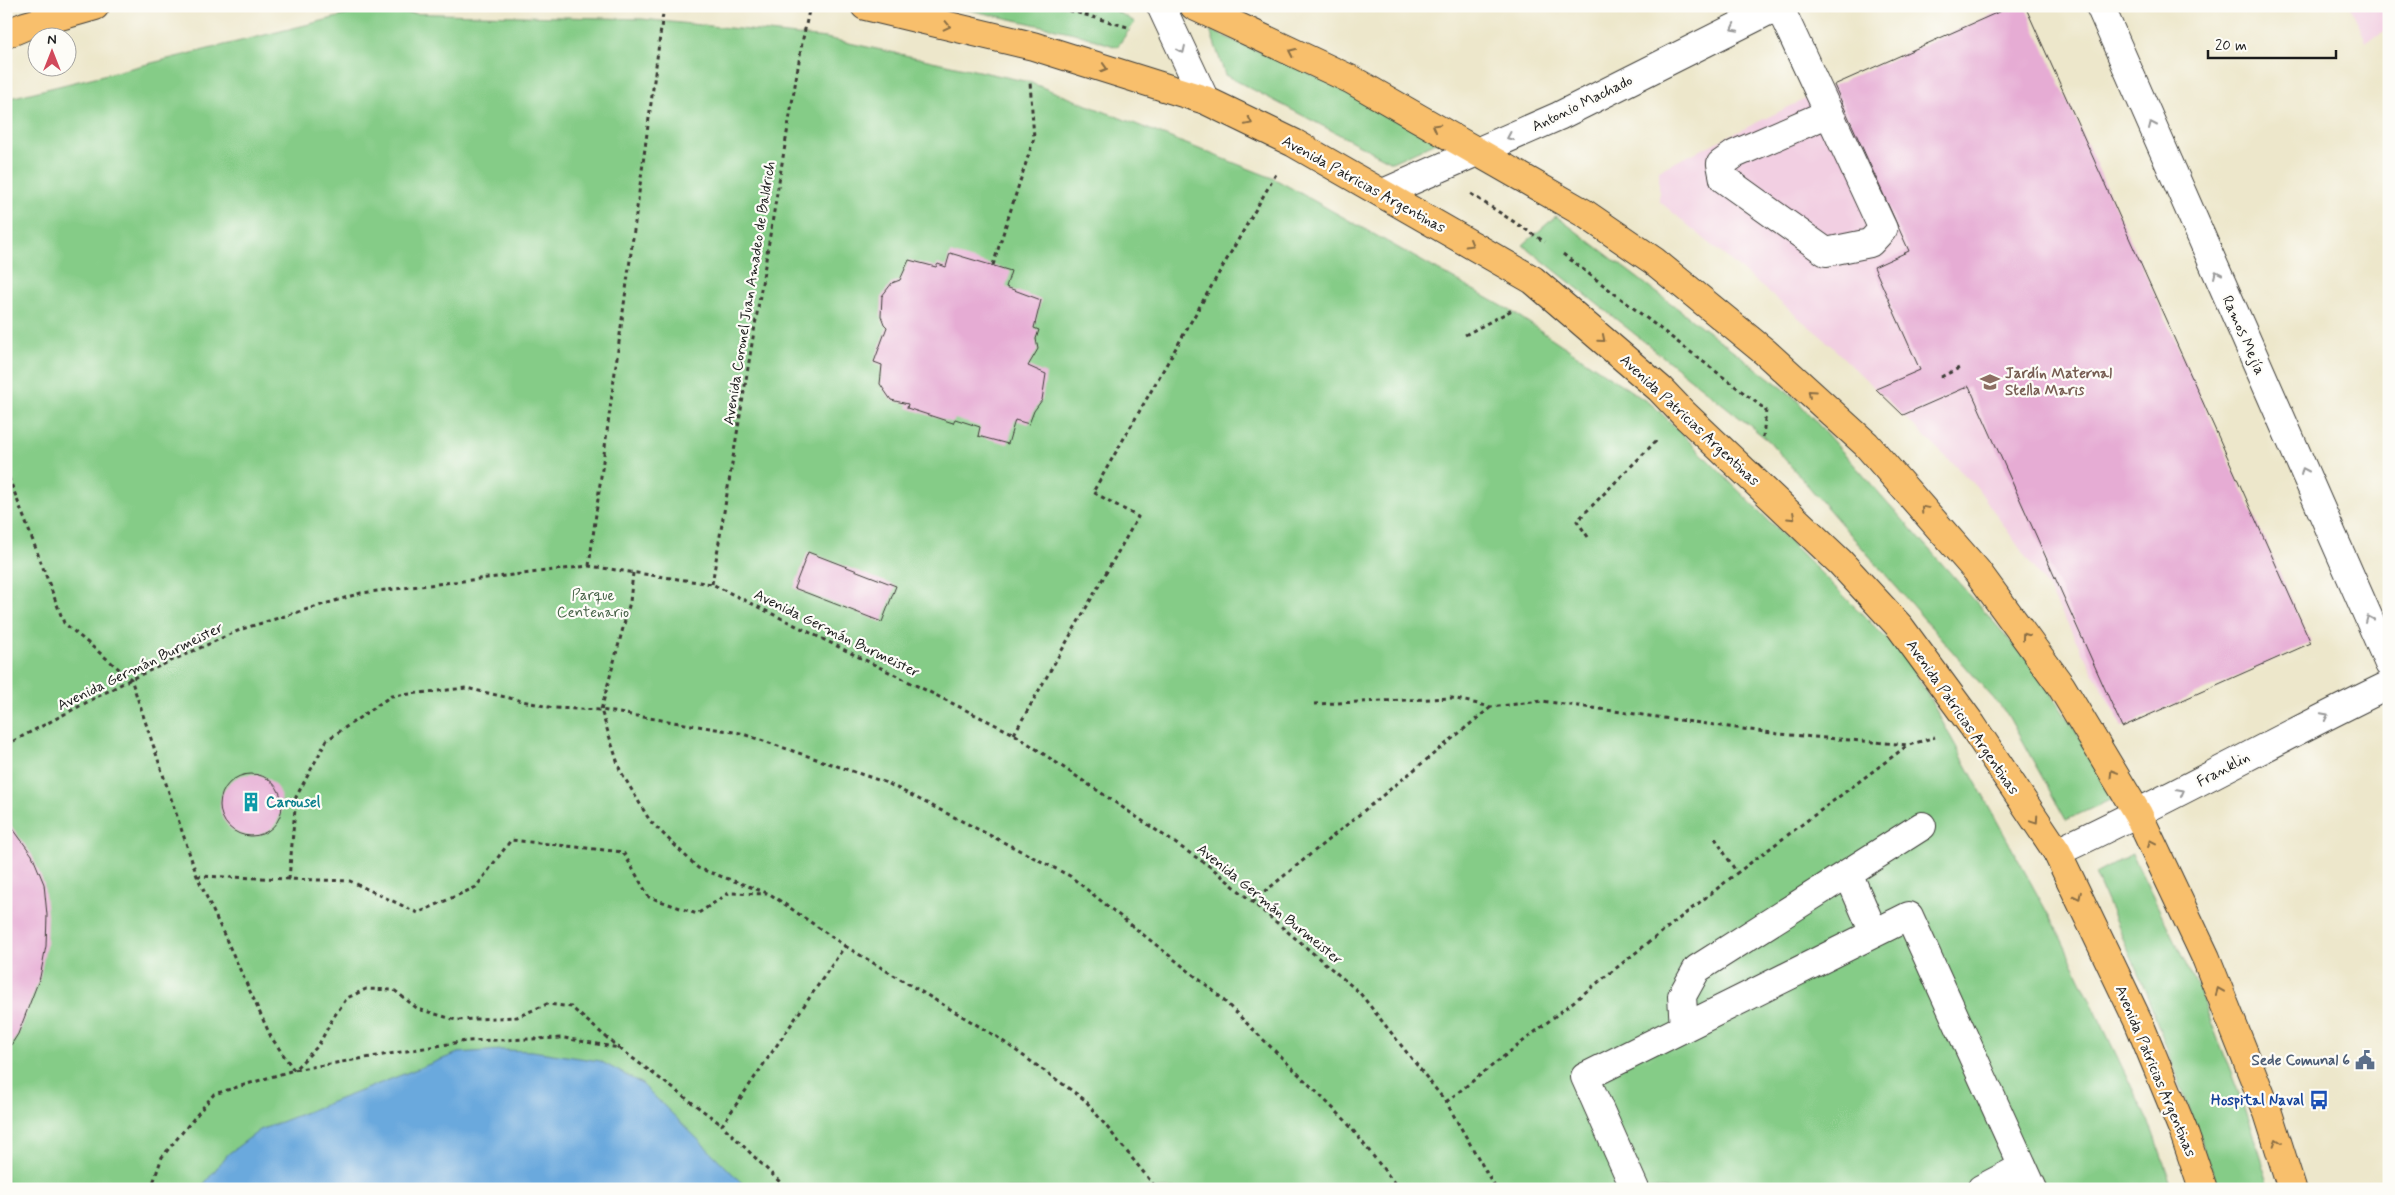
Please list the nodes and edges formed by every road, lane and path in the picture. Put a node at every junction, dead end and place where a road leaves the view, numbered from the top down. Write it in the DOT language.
graph roads {
  1 [pos="95,6"];
  2 [pos="664,6"];
  3 [pos="810,6"];
  4 [pos="865,6"];
  5 [pos="1161,6"];
  6 [pos="1194,6"];
  7 [pos="1779,6"];
  8 [pos="2100,6"];
  9 [pos="6,34"];
  10 [pos="1033,46"];
  11 [pos="1205,100"];
  12 [pos="1829,113"];
  13 [pos="1294,143"];
  14 [pos="1479,151"];
  15 [pos="1383,193"];
  16 [pos="993,265"];
  17 [pos="1961,367"];
  18 [pos="1940,377"];
  19 [pos="1683,413"];
  20 [pos="6,470"];
  21 [pos="1588,537"];
  22 [pos="589,566"];
  23 [pos="633,574"];
  24 [pos="712,584"];
  25 [pos="2389,664"];
  26 [pos="131,679"];
  27 [pos="2389,685"];
  28 [pos="1314,704"];
  29 [pos="1491,707"];
  30 [pos="601,710"];
  31 [pos="1972,725"];
  32 [pos="1014,734"];
  33 [pos="6,745"];
  34 [pos="1909,745"];
  35 [pos="2138,814"];
  36 [pos="1922,826"];
  37 [pos="1715,838"];
  38 [pos="2056,852"];
  39 [pos="1737,872"];
  40 [pos="1848,873"];
  41 [pos="198,876"];
  42 [pos="289,879"];
  43 [pos="770,894"];
  44 [pos="1252,902"];
  45 [pos="1874,934"];
  46 [pos="845,946"];
  47 [pos="1684,1028"];
  48 [pos="619,1048"];
  49 [pos="294,1070"];
  50 [pos="1446,1102"];
  51 [pos="722,1125"];
  52 [pos="2028,1178"];
  53 [pos="151,1189"];
  54 [pos="787,1189"];
  55 [pos="1156,1189"];
  56 [pos="1399,1189"];
  57 [pos="1496,1189"];
  58 [pos="1635,1189"];
  59 [pos="1981,1189"];
  60 [pos="2203,1189"];
  61 [pos="2292,1189"];
  1 -- 9 [label="main road"];
  2 -- 22 [label="path"];
  3 -- 24 [label="path, Avenida Coronel Juan Amadeo de Baldrich"];
  4 -- 10 [label="main road, Avenida Patricias Argentinas, one-way"];
  5 -- 11 [label="street, one-way"];
  14 -- 6 [label="main road, one-way"];
  7 -- 12 [label="street"];
  7 -- 14 [label="street, Antonio Machado, one-way"];
  25 -- 8 [label="street, Ramos Mejía, one-way"];
  10 -- 11 [label="main road, Avenida Patricias Argentinas, one-way"];
  10 -- 16 [label="path"];
  11 -- 13 [label="main road, Avenida Patricias Argentinas, one-way"];
  12 -- 12 [label="street"];
  13 -- 15 [label="main road, Avenida Patricias Argentinas"];
  13 -- 32 [label="path"];
  14 -- 15 [label="street, Antonio Machado"];
  35 -- 14 [label="main road, one-way"];
  15 -- 19 [label="main road, Avenida Patricias Argentinas, one-way"];
  17 -- 18 [label="path"];
  19 -- 21 [label="path"];
  19 -- 31 [label="main road, Avenida Patricias Argentinas, one-way"];
  20 -- 26 [label="path"];
  22 -- 23 [label="path, Avenida Germán Burmeister"];
  22 -- 26 [label="path, Avenida Germán Burmeister"];
  23 -- 24 [label="path, Avenida Germán Burmeister"];
  23 -- 30 [label="path"];
  24 -- 32 [label="path, Avenida Germán Burmeister"];
  26 -- 33 [label="path, Avenida Germán Burmeister"];
  26 -- 41 [label="path"];
  35 -- 27 [label="street, Franklin, one-way"];
  28 -- 29 [label="path"];
  29 -- 34 [label="path"];
  29 -- 44 [label="path"];
  30 -- 42 [label="path"];
  30 -- 43 [label="path"];
  30 -- 56 [label="path"];
  31 -- 34 [label="path"];
  31 -- 38 [label="main road, Avenida Patricias Argentinas, one-way"];
  32 -- 44 [label="path, Avenida Germán Burmeister"];
  34 -- 39 [label="path"];
  35 -- 38 [label="street, Franklin"];
  61 -- 35 [label="main road, one-way"];
  36 -- 40 [label="street"];
  37 -- 39 [label="path"];
  38 -- 60 [label="main road, Avenida Patricias Argentinas, one-way"];
  39 -- 50 [label="path"];
  40 -- 45 [label="street"];
  40 -- 47 [label="street"];
  41 -- 42 [label="path"];
  41 -- 49 [label="path"];
  42 -- 43 [label="path"];
  43 -- 46 [label="path"];
  44 -- 50 [label="path, Avenida Germán Burmeister"];
  45 -- 47 [label="street"];
  45 -- 52 [label="street"];
  46 -- 51 [label="path"];
  46 -- 55 [label="path"];
  47 -- 58 [label="street"];
  48 -- 49 [label="path"];
  48 -- 49 [label="path"];
  48 -- 51 [label="path"];
  49 -- 53 [label="path"];
  50 -- 57 [label="path, Avenida Germán Burmeister"];
  51 -- 54 [label="path"];
  52 -- 59 [label="street"];
}
